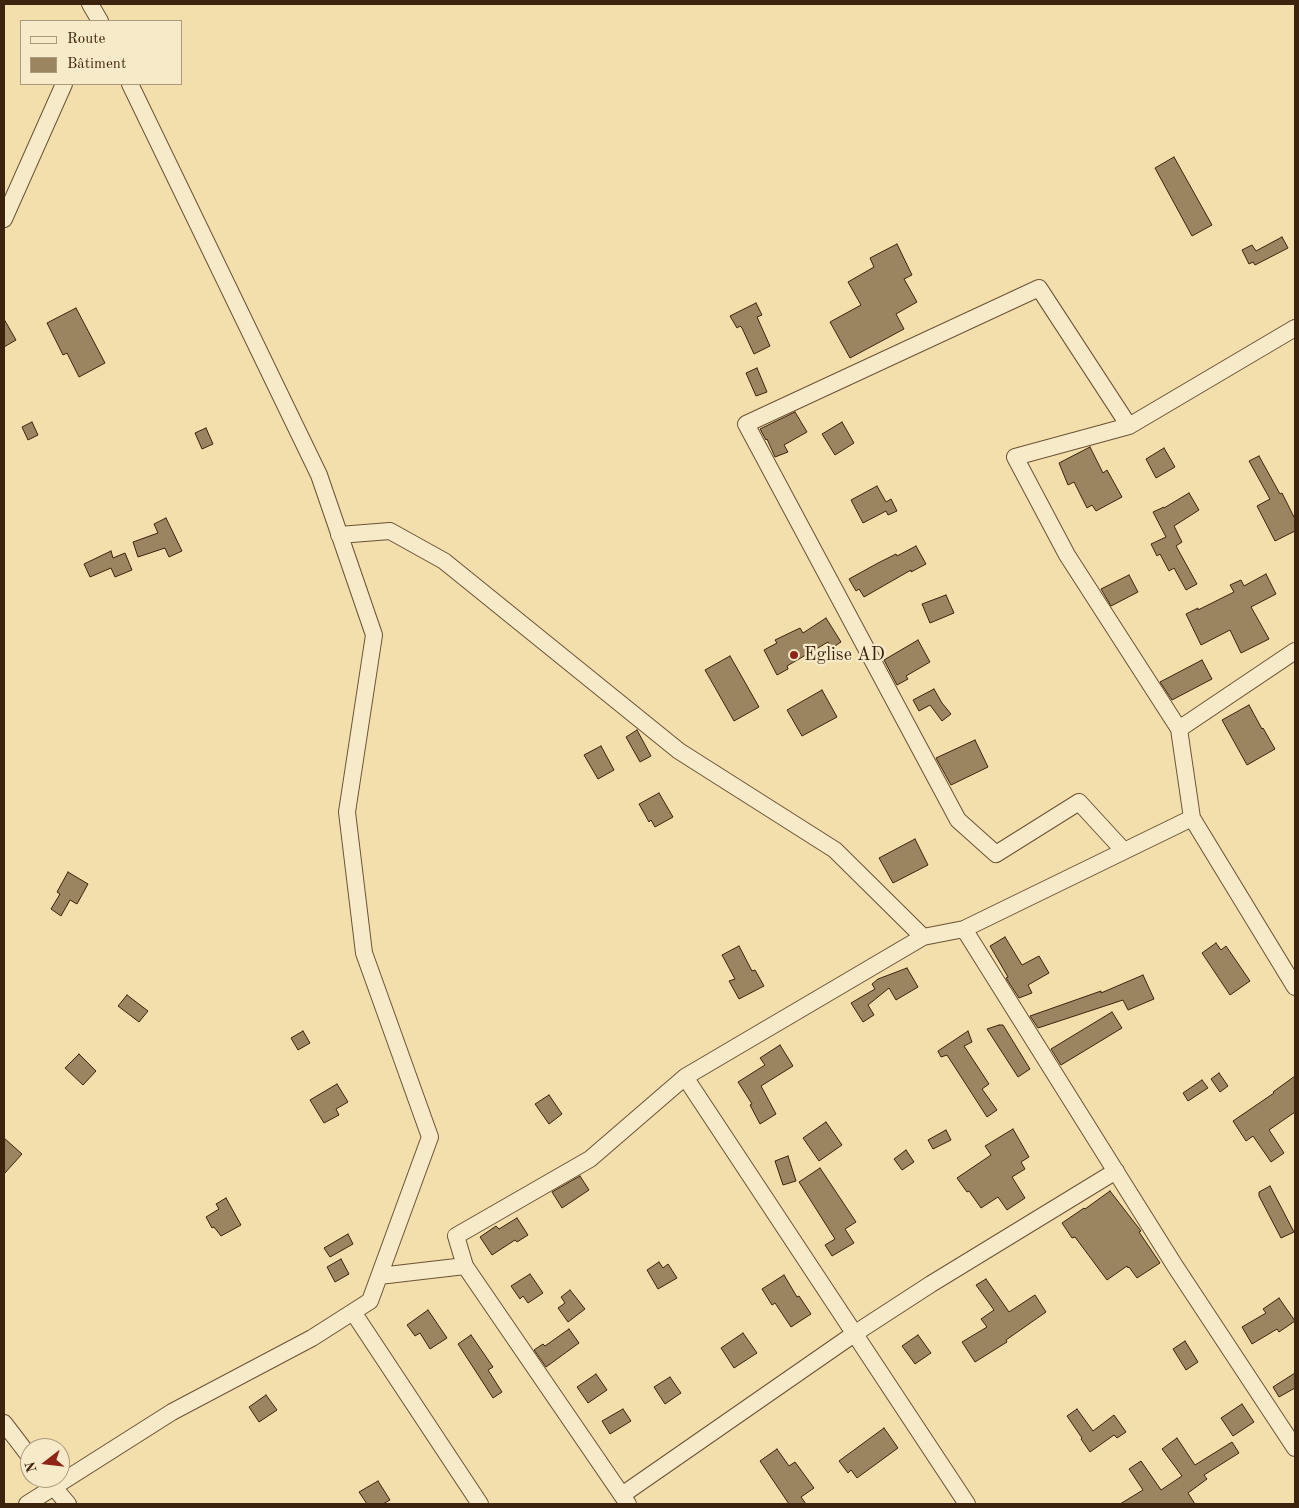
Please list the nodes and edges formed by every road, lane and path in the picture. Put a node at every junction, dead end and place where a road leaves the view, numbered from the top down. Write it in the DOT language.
graph roads {
  1 [pos="64,85"];
  2 [pos="130,85"];
  3 [pos="4,219"];
  4 [pos="1295,328"];
  5 [pos="1128,426"];
  6 [pos="339,534"];
  7 [pos="1295,651"];
  8 [pos="1179,729"];
  9 [pos="1192,818"];
  10 [pos="1124,851"];
  11 [pos="964,929"];
  12 [pos="923,937"];
  13 [pos="1295,986"];
  14 [pos="686,1077"];
  15 [pos="1116,1172"];
  16 [pos="465,1266"];
  17 [pos="379,1276"];
  18 [pos="354,1312"];
  19 [pos="854,1334"];
  20 [pos="4,1423"];
  21 [pos="20,1444"];
  22 [pos="1295,1448"];
  23 [pos="70,1471"];
  24 [pos="45,1488"];
  25 [pos="54,1488"];
  26 [pos="625,1500"];
  27 [pos="27,1504"];
  28 [pos="68,1504"];
  29 [pos="480,1504"];
  30 [pos="967,1504"];
  1 -- 3 [label="street"];
  2 -- 6 [label="street"];
  4 -- 5 [label="street"];
  5 -- 8 [label="street"];
  5 -- 10 [label="street"];
  6 -- 12 [label="street"];
  6 -- 17 [label="street"];
  7 -- 8 [label="street"];
  8 -- 9 [label="street"];
  9 -- 10 [label="street"];
  9 -- 13 [label="street"];
  10 -- 11 [label="street"];
  11 -- 12 [label="street"];
  11 -- 15 [label="street"];
  12 -- 14 [label="street"];
  14 -- 16 [label="street"];
  14 -- 19 [label="street"];
  15 -- 19 [label="street"];
  15 -- 22 [label="street"];
  16 -- 17 [label="street"];
  16 -- 26 [label="street"];
  17 -- 18 [label="street"];
  18 -- 23 [label="street"];
  18 -- 29 [label="street"];
  19 -- 26 [label="street"];
  19 -- 30 [label="street"];
  20 -- 21 [label="street"];
  24 -- 27 [label="street"];
  25 -- 28 [label="street"];
}
